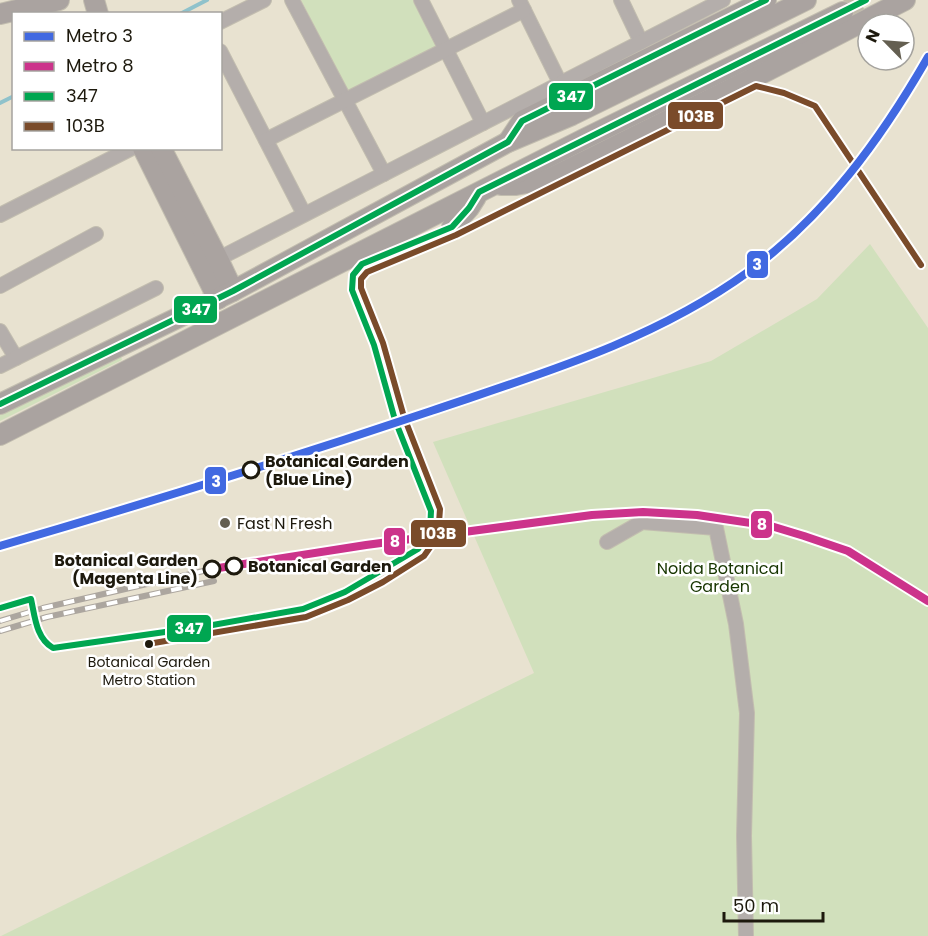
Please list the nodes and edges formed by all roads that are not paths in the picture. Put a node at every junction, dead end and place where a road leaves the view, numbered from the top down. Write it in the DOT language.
graph roads {
  1 [pos="6,0"];
  2 [pos="59,0"];
  3 [pos="264,0"];
  4 [pos="292,0"];
  5 [pos="421,0"];
  6 [pos="621,0"];
  7 [pos="723,0"];
  8 [pos="766,0"];
  9 [pos="806,0"];
  10 [pos="905,0"];
  11 [pos="0,2"];
  12 [pos="521,5"];
  13 [pos="843,12"];
  14 [pos="0,14"];
  15 [pos="222,21"];
  16 [pos="641,42"];
  17 [pos="446,50"];
  18 [pos="222,55"];
  19 [pos="560,83"];
  20 [pos="345,101"];
  21 [pos="483,123"];
  22 [pos="266,140"];
  23 [pos="508,142"];
  24 [pos="128,150"];
  25 [pos="144,150"];
  26 [pos="161,150"];
  27 [pos="384,174"];
  28 [pos="486,188"];
  29 [pos="304,214"];
  30 [pos="0,215"];
  31 [pos="452,227"];
  32 [pos="96,234"];
  33 [pos="211,262"];
  34 [pos="1,281"];
  35 [pos="156,288"];
  36 [pos="226,295"];
  37 [pos="0,331"];
  38 [pos="16,358"];
  39 [pos="0,366"];
  40 [pos="0,404"];
  41 [pos="0,435"];
  42 [pos="607,542"];
  43 [pos="746,936"];
  1 -- 11 [label="main road"];
  2 -- 14 [label="main road"];
  3 -- 15 [label="street"];
  4 -- 20 [label="street"];
  5 -- 17 [label="street"];
  6 -- 16 [label="street"];
  7 -- 16 [label="street"];
  8 -- 23 [label="main road"];
  9 -- 23 [label="main road"];
  10 -- 28 [label="main road"];
  12 -- 17 [label="street"];
  12 -- 19 [label="street"];
  13 -- 28 [label="main road"];
  16 -- 19 [label="street"];
  17 -- 20 [label="street"];
  17 -- 21 [label="street"];
  18 -- 22 [label="street"];
  19 -- 21 [label="street"];
  20 -- 22 [label="street"];
  20 -- 27 [label="street"];
  21 -- 27 [label="street"];
  22 -- 29 [label="street"];
  23 -- 36 [label="main road"];
  24 -- 30 [label="street"];
  25 -- 33 [label="main road"];
  26 -- 33 [label="main road"];
  27 -- 29 [label="street"];
  28 -- 31 [label="main road"];
  28 -- 41 [label="main road"];
  29 -- 33 [label="street"];
  32 -- 34 [label="street"];
  33 -- 36 [label="main road"];
  35 -- 38 [label="street"];
  36 -- 40 [label="main road"];
  37 -- 38 [label="street"];
  38 -- 39 [label="street"];
  42 -- 43 [label="street"];
}
